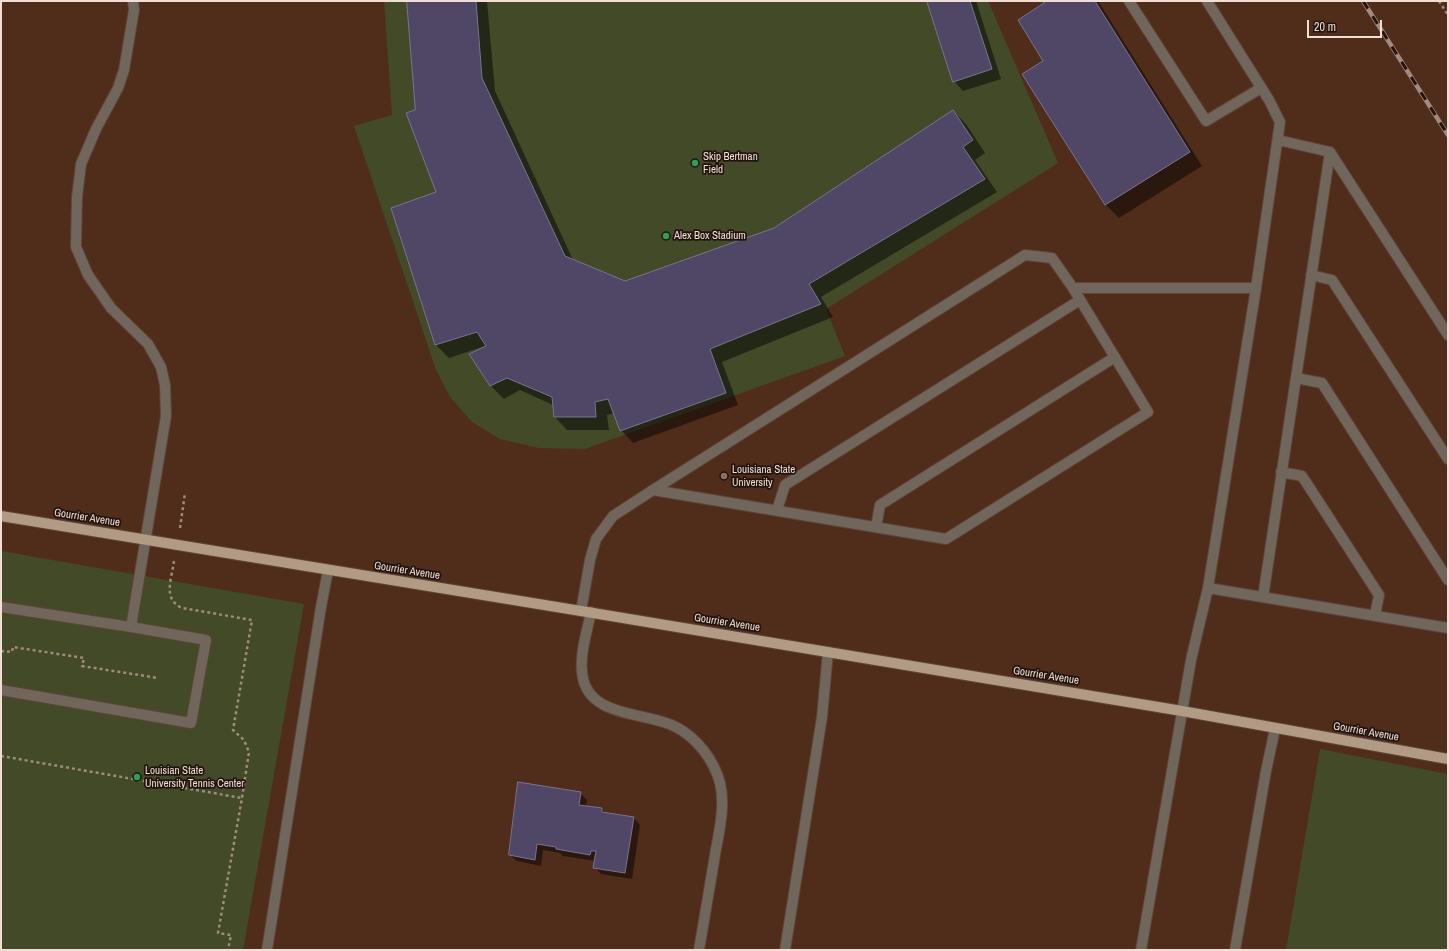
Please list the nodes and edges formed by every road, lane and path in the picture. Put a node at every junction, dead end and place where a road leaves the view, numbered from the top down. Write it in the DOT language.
graph roads {
  1 [pos="133,1"];
  2 [pos="1129,1"];
  3 [pos="1207,1"];
  4 [pos="1439,1"];
  5 [pos="1448,15"];
  6 [pos="1261,88"];
  7 [pos="1278,140"];
  8 [pos="1330,152"];
  9 [pos="1311,275"];
  10 [pos="1073,288"];
  11 [pos="1256,288"];
  12 [pos="1080,300"];
  13 [pos="1448,335"];
  14 [pos="1114,357"];
  15 [pos="1296,378"];
  16 [pos="1448,459"];
  17 [pos="1281,472"];
  18 [pos="653,490"];
  19 [pos="185,493"];
  20 [pos="777,510"];
  21 [pos="1,516"];
  22 [pos="876,527"];
  23 [pos="180,530"];
  24 [pos="146,540"];
  25 [pos="328,570"];
  26 [pos="1448,580"];
  27 [pos="1208,588"];
  28 [pos="1263,597"];
  29 [pos="1,607"];
  30 [pos="586,612"];
  31 [pos="1375,615"];
  32 [pos="131,627"];
  33 [pos="1448,628"];
  34 [pos="1,650"];
  35 [pos="828,652"];
  36 [pos="158,678"];
  37 [pos="1,690"];
  38 [pos="1182,711"];
  39 [pos="1275,729"];
  40 [pos="233,730"];
  41 [pos="1,756"];
  42 [pos="1448,759"];
  43 [pos="242,798"];
  44 [pos="228,950"];
  45 [pos="267,950"];
  46 [pos="699,950"];
  47 [pos="785,950"];
  48 [pos="1141,950"];
  49 [pos="1235,950"];
  1 -- 24 [label="lane"];
  2 -- 6 [label="lane"];
  3 -- 6 [label="lane"];
  4 -- 5 [label="path"];
  6 -- 7 [label="lane"];
  7 -- 8 [label="lane"];
  7 -- 11 [label="lane"];
  8 -- 9 [label="lane"];
  8 -- 13 [label="lane"];
  9 -- 15 [label="lane"];
  9 -- 16 [label="lane"];
  10 -- 11 [label="lane"];
  10 -- 12 [label="lane"];
  10 -- 18 [label="lane"];
  11 -- 27 [label="lane"];
  12 -- 14 [label="lane"];
  12 -- 20 [label="lane"];
  14 -- 22 [label="lane"];
  14 -- 22 [label="lane"];
  15 -- 17 [label="lane"];
  15 -- 26 [label="lane"];
  17 -- 28 [label="lane"];
  17 -- 31 [label="lane"];
  18 -- 20 [label="lane"];
  18 -- 30 [label="lane"];
  19 -- 23 [label="path"];
  20 -- 22 [label="lane"];
  21 -- 24 [label="main road, Gourrier Avenue"];
  24 -- 25 [label="main road, Gourrier Avenue"];
  24 -- 32 [label="lane"];
  25 -- 30 [label="main road, Gourrier Avenue"];
  25 -- 45 [label="lane"];
  27 -- 28 [label="lane"];
  27 -- 38 [label="lane"];
  28 -- 31 [label="lane"];
  29 -- 32 [label="lane"];
  30 -- 35 [label="main road, Gourrier Avenue"];
  30 -- 46 [label="lane"];
  31 -- 33 [label="lane"];
  32 -- 37 [label="lane"];
  34 -- 36 [label="path"];
  35 -- 38 [label="main road, Gourrier Avenue"];
  35 -- 47 [label="lane"];
  38 -- 39 [label="main road, Gourrier Avenue"];
  38 -- 48 [label="lane"];
  39 -- 42 [label="main road, Gourrier Avenue"];
  39 -- 49 [label="lane"];
  40 -- 43 [label="path"];
  41 -- 43 [label="path"];
  43 -- 44 [label="path"];
}
